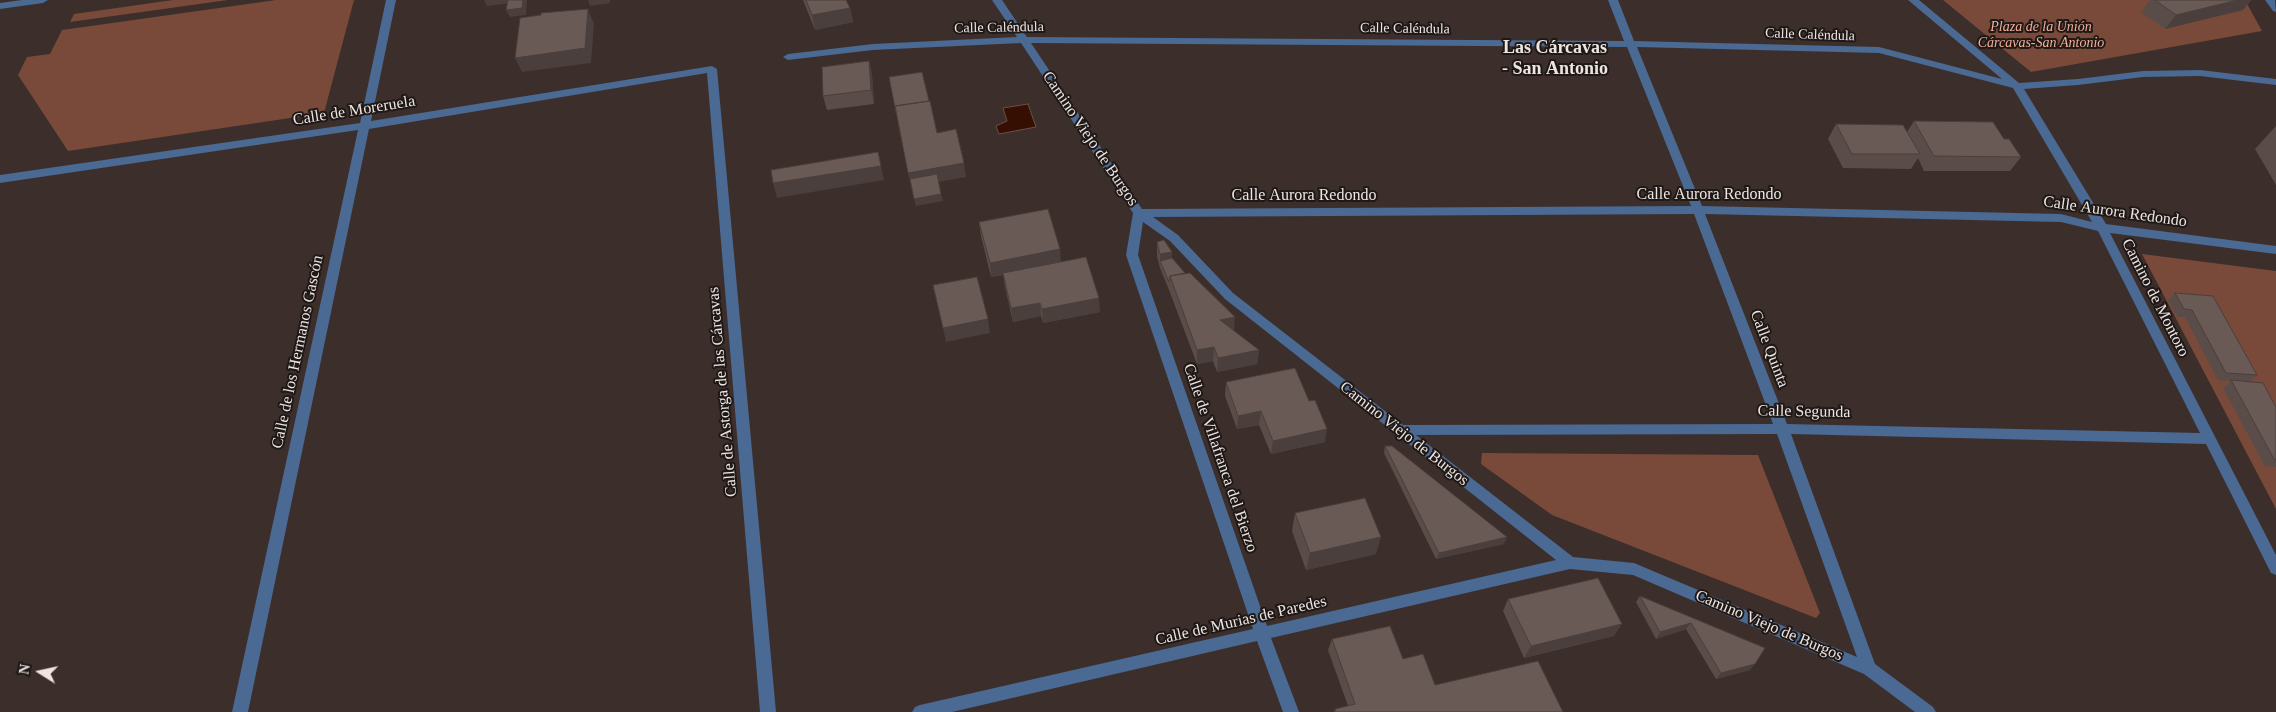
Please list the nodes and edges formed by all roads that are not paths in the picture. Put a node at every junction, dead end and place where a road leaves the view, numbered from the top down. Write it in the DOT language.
graph roads {
  1 [pos="43,0"];
  2 [pos="391,0"];
  3 [pos="997,0"];
  4 [pos="1613,0"];
  5 [pos="1914,0"];
  6 [pos="2270,0"];
  7 [pos="0,6"];
  8 [pos="2276,9"];
  9 [pos="1024,41"];
  10 [pos="1630,45"];
  11 [pos="788,57"];
  12 [pos="712,69"];
  13 [pos="2276,82"];
  14 [pos="2017,86"];
  15 [pos="364,126"];
  16 [pos="0,179"];
  17 [pos="1698,210"];
  18 [pos="1139,213"];
  19 [pos="2102,228"];
  20 [pos="2276,250"];
  21 [pos="1782,429"];
  22 [pos="1399,430"];
  23 [pos="2209,439"];
  24 [pos="1570,563"];
  25 [pos="2276,569"];
  26 [pos="1262,634"];
  27 [pos="1870,669"];
  28 [pos="240,712"];
  29 [pos="768,712"];
  30 [pos="920,712"];
  31 [pos="1291,712"];
  32 [pos="1928,712"];
  1 -- 7 [label="street"];
  2 -- 15 [label="street, Calle de los Hermanos Gascón"];
  3 -- 9 [label="street, Camino Viejo de Burgos"];
  4 -- 10 [label="street, Calle Quinta"];
  5 -- 14 [label="street, Camino de Montoro"];
  6 -- 8 [label="street"];
  9 -- 10 [label="street, Calle Caléndula"];
  9 -- 11 [label="street, Calle Caléndula"];
  9 -- 18 [label="street, Camino Viejo de Burgos"];
  10 -- 14 [label="street, Calle Caléndula"];
  10 -- 17 [label="street, Calle Quinta"];
  12 -- 15 [label="street, Calle de Moreruela"];
  12 -- 29 [label="street, Calle de Astorga de las Cárcavas"];
  13 -- 14 [label="street, Calle Caléndula"];
  14 -- 19 [label="street, Camino de Montoro"];
  15 -- 16 [label="street, Calle de Moreruela"];
  15 -- 28 [label="street, Calle de los Hermanos Gascón"];
  17 -- 18 [label="street, Calle Aurora Redondo"];
  17 -- 19 [label="street, Calle Aurora Redondo"];
  17 -- 21 [label="street, Calle Quinta"];
  18 -- 22 [label="street, Camino Viejo de Burgos"];
  18 -- 26 [label="street, Calle de Villafranca del Bierzo"];
  19 -- 20 [label="street, Calle Aurora Redondo"];
  19 -- 23 [label="street, Camino de Montoro"];
  21 -- 22 [label="street, Calle Segunda"];
  21 -- 23 [label="street, Calle Segunda"];
  21 -- 27 [label="street, Calle Quinta"];
  22 -- 24 [label="street, Camino Viejo de Burgos"];
  23 -- 25 [label="street, Camino de Montoro"];
  24 -- 26 [label="street, Calle de Murias de Paredes"];
  24 -- 27 [label="street, Camino Viejo de Burgos"];
  26 -- 30 [label="street, Calle de Murias de Paredes"];
  26 -- 31 [label="street, Calle de Villafranca del Bierzo"];
  27 -- 32 [label="street, Camino Viejo de Burgos"];
}
